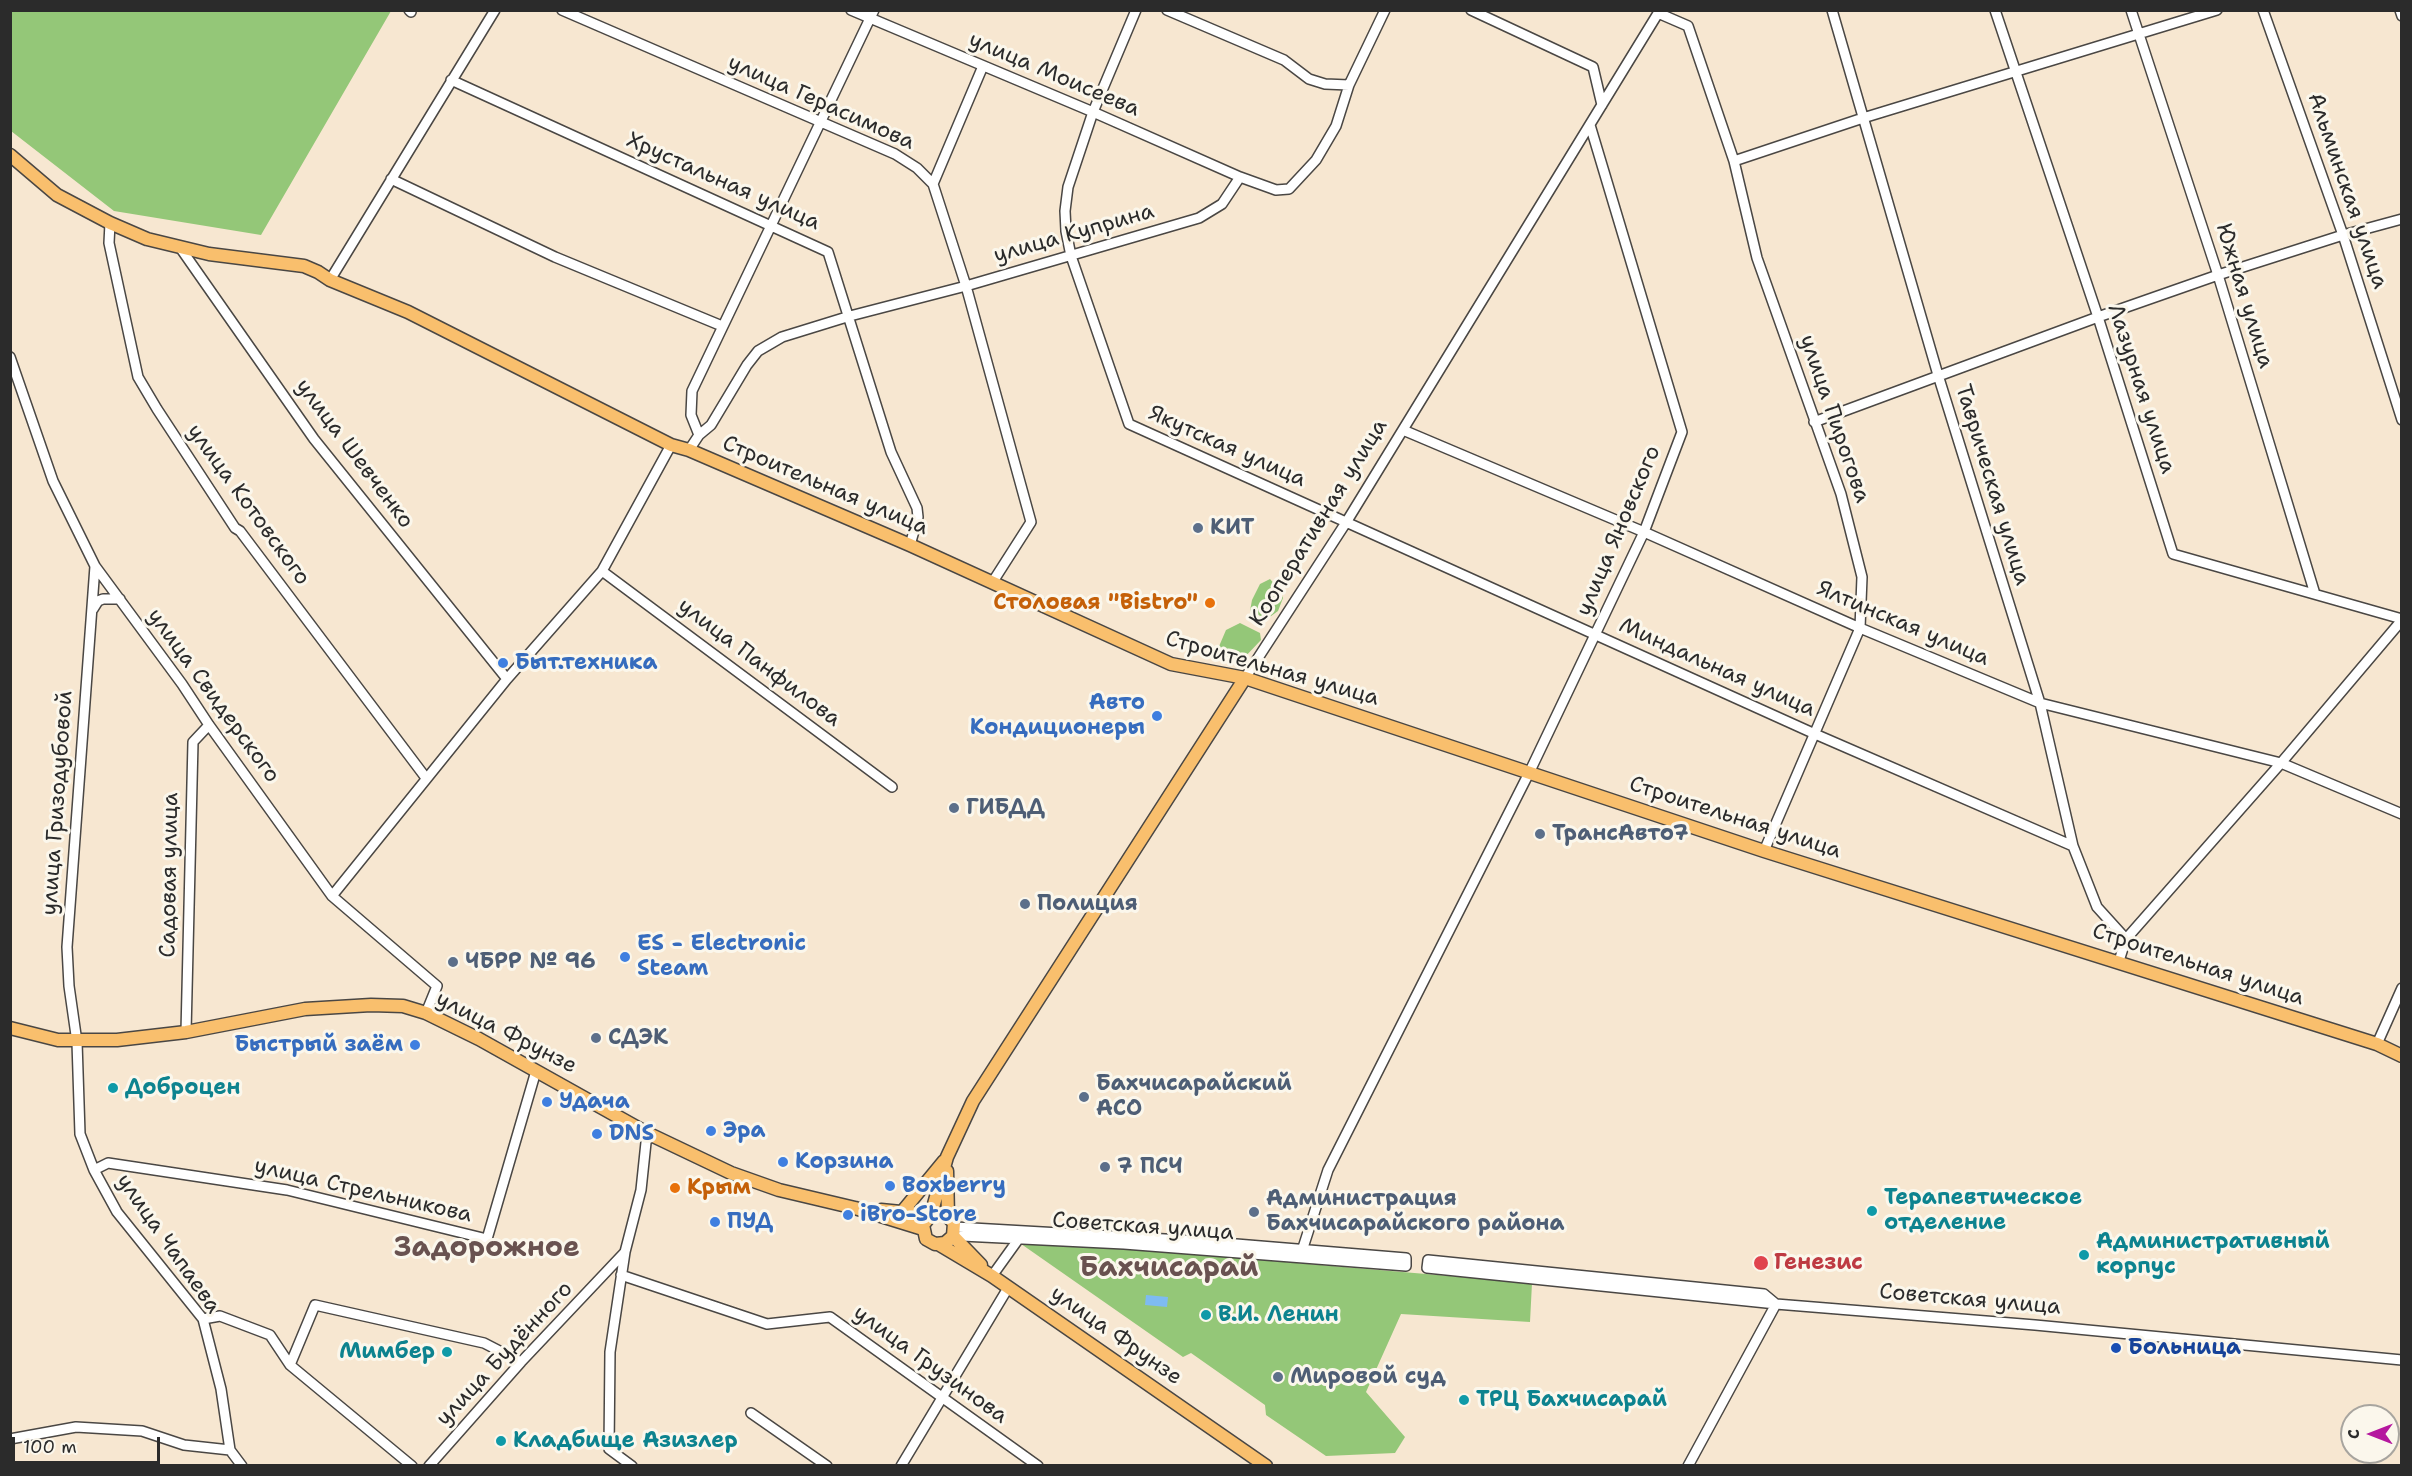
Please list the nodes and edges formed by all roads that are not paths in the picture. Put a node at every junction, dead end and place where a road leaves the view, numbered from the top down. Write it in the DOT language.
graph roads {
  1 [pos="495,10"];
  2 [pos="562,10"];
  3 [pos="851,10"];
  4 [pos="1136,10"];
  5 [pos="1167,10"];
  6 [pos="1385,10"];
  7 [pos="1471,10"];
  8 [pos="1832,10"];
  9 [pos="1995,10"];
  10 [pos="2131,10"];
  11 [pos="2217,10"];
  12 [pos="2263,10"];
  13 [pos="2400,10"];
  14 [pos="1659,12"];
  15 [pos="872,15"];
  16 [pos="2402,16"];
  17 [pos="2139,35"];
  18 [pos="983,66"];
  19 [pos="2016,73"];
  20 [pos="451,80"];
  21 [pos="1349,85"];
  22 [pos="1602,105"];
  23 [pos="1093,112"];
  24 [pos="1863,118"];
  25 [pos="820,122"];
  26 [pos="1590,125"];
  27 [pos="10,154"];
  28 [pos="1734,161"];
  29 [pos="1240,177"];
  30 [pos="392,179"];
  31 [pos="933,184"];
  32 [pos="2402,219"];
  33 [pos="110,223"];
  34 [pos="771,227"];
  35 [pos="2343,235"];
  36 [pos="179,245"];
  37 [pos="1071,256"];
  38 [pos="2218,275"];
  39 [pos="330,280"];
  40 [pos="966,286"];
  41 [pos="850,316"];
  42 [pos="2098,316"];
  43 [pos="722,326"];
  44 [pos="10,357"];
  45 [pos="1938,375"];
  46 [pos="2402,420"];
  47 [pos="1814,422"];
  48 [pos="1403,430"];
  49 [pos="699,435"];
  50 [pos="671,445"];
  51 [pos="689,450"];
  52 [pos="1347,521"];
  53 [pos="1644,532"];
  54 [pos="910,545"];
  55 [pos="95,566"];
  56 [pos="602,571"];
  57 [pos="992,583"];
  58 [pos="2315,594"];
  59 [pos="120,599"];
  60 [pos="93,609"];
  61 [pos="2402,620"];
  62 [pos="1860,628"];
  63 [pos="1595,635"];
  64 [pos="1245,678"];
  65 [pos="507,679"];
  66 [pos="2040,703"];
  67 [pos="209,725"];
  68 [pos="1815,734"];
  69 [pos="2281,763"];
  70 [pos="1530,771"];
  71 [pos="426,778"];
  72 [pos="892,788"];
  73 [pos="2402,814"];
  74 [pos="2073,846"];
  75 [pos="1764,851"];
  76 [pos="333,896"];
  77 [pos="2126,939"];
  78 [pos="2119,961"];
  79 [pos="2402,988"];
  80 [pos="426,1012"];
  81 [pos="10,1028"];
  82 [pos="186,1032"];
  83 [pos="76,1042"];
  84 [pos="2377,1044"];
  85 [pos="2402,1056"];
  86 [pos="536,1071"];
  87 [pos="647,1133"];
  88 [pos="946,1157"];
  89 [pos="94,1170"];
  90 [pos="855,1208"];
  91 [pos="902,1212"];
  92 [pos="931,1215"];
  93 [pos="948,1216"];
  94 [pos="923,1230"];
  95 [pos="1021,1235"];
  96 [pos="949,1237"];
  97 [pos="625,1252"];
  98 [pos="1302,1253"];
  99 [pos="1406,1266"];
  100 [pos="1427,1268"];
  101 [pos="621,1275"];
  102 [pos="992,1276"];
  103 [pos="1008,1288"];
  104 [pos="1776,1304"];
  105 [pos="203,1318"];
  106 [pos="2402,1360"];
  107 [pos="521,1362"];
  108 [pos="290,1365"];
  109 [pos="942,1398"];
  110 [pos="751,1413"];
  111 [pos="10,1439"];
  112 [pos="230,1450"];
  113 [pos="242,1466"];
  114 [pos="412,1466"];
  115 [pos="429,1466"];
  116 [pos="632,1466"];
  117 [pos="827,1466"];
  118 [pos="901,1466"];
  119 [pos="1038,1466"];
  120 [pos="1266,1466"];
  121 [pos="1688,1466"];
  1 -- 20 [label="street"];
  2 -- 25 [label="street, улица Герасимова"];
  3 -- 15 [label="street, улица Моисеева"];
  4 -- 23 [label="street, Якутская улица"];
  5 -- 21 [label="street"];
  6 -- 21 [label="street"];
  7 -- 22 [label="street"];
  8 -- 24 [label="street, Таврическая улица"];
  9 -- 19 [label="street, Лазурная улица"];
  10 -- 17 [label="street, Южная улица"];
  11 -- 17 [label="street"];
  12 -- 35 [label="street, Альминская улица"];
  13 -- 16 [label="street"];
  14 -- 22 [label="street, Кооперативная улица"];
  14 -- 28 [label="street, улица Пирогова"];
  15 -- 18 [label="street, улица Моисеева"];
  15 -- 25 [label="street"];
  17 -- 19 [label="street"];
  17 -- 38 [label="street, Южная улица"];
  18 -- 23 [label="street, улица Моисеева"];
  18 -- 31 [label="street"];
  19 -- 24 [label="street"];
  19 -- 42 [label="street, Лазурная улица"];
  20 -- 30 [label="street"];
  20 -- 34 [label="street, Хрустальная улица"];
  21 -- 29 [label="street"];
  22 -- 26 [label="street, Кооперативная улица"];
  23 -- 29 [label="street, улица Моисеева"];
  23 -- 37 [label="street, Якутская улица"];
  24 -- 28 [label="street"];
  24 -- 45 [label="street, Таврическая улица"];
  25 -- 31 [label="street, улица Герасимова"];
  25 -- 34 [label="street"];
  26 -- 48 [label="street, Кооперативная улица"];
  26 -- 53 [label="street, улица Яновского"];
  27 -- 33 [label="main road, Строительная улица"];
  28 -- 47 [label="street, улица Пирогова"];
  29 -- 37 [label="street, улица Куприна"];
  30 -- 39 [label="street"];
  30 -- 43 [label="street"];
  31 -- 40 [label="street"];
  32 -- 35 [label="street"];
  33 -- 36 [label="main road, Строительная улица"];
  33 -- 71 [label="street, улица Котовского"];
  34 -- 41 [label="street, Хрустальная улица"];
  34 -- 43 [label="street"];
  35 -- 38 [label="street"];
  35 -- 46 [label="street, Альминская улица"];
  36 -- 39 [label="main road, Строительная улица"];
  36 -- 65 [label="street, улица Шевченко"];
  37 -- 40 [label="street, улица Куприна"];
  37 -- 52 [label="street, Якутская улица"];
  38 -- 42 [label="street"];
  38 -- 58 [label="street, Южная улица"];
  39 -- 50 [label="main road, Строительная улица"];
  40 -- 41 [label="street, улица Куприна"];
  40 -- 57 [label="street"];
  41 -- 49 [label="street, улица Куприна"];
  41 -- 54 [label="street, Хрустальная улица"];
  42 -- 45 [label="street"];
  42 -- 58 [label="street, Лазурная улица"];
  43 -- 49 [label="street"];
  44 -- 55 [label="street, улица Свидерского"];
  45 -- 47 [label="street"];
  45 -- 66 [label="street, Таврическая улица"];
  47 -- 62 [label="street, улица Пирогова"];
  48 -- 52 [label="street, Кооперативная улица"];
  48 -- 53 [label="street, Ялтинская улица"];
  49 -- 51 [label="street, улица Куприна"];
  50 -- 51 [label="main road, Строительная улица"];
  50 -- 56 [label="street"];
  51 -- 54 [label="main road, Строительная улица"];
  52 -- 63 [label="street, Миндальная улица"];
  52 -- 64 [label="street, Кооперативная улица"];
  53 -- 62 [label="street, Ялтинская улица"];
  53 -- 63 [label="street, улица Яновского"];
  54 -- 57 [label="main road, Строительная улица"];
  55 -- 59 [label="street, улица Свидерского"];
  55 -- 60 [label="street, улица Гризодубовой"];
  56 -- 65 [label="street"];
  56 -- 72 [label="street, улица Панфилова"];
  57 -- 64 [label="main road, Строительная улица"];
  58 -- 61 [label="street, Лазурная улица"];
  59 -- 60 [label="street"];
  59 -- 67 [label="street, улица Свидерского"];
  60 -- 83 [label="street, улица Гризодубовой"];
  61 -- 69 [label="street"];
  62 -- 66 [label="street, Ялтинская улица"];
  62 -- 68 [label="street, улица Пирогова"];
  63 -- 68 [label="street, Миндальная улица"];
  63 -- 70 [label="street, улица Яновского"];
  64 -- 70 [label="main road, Строительная улица"];
  64 -- 88 [label="main road, Кооперативная улица"];
  65 -- 71 [label="street"];
  66 -- 69 [label="street, Ялтинская улица"];
  66 -- 74 [label="street, Таврическая улица"];
  67 -- 76 [label="street, улица Свидерского"];
  67 -- 82 [label="street, Садовая улица"];
  68 -- 74 [label="street, Миндальная улица"];
  68 -- 75 [label="street, улица Пирогова"];
  69 -- 73 [label="street, Ялтинская улица"];
  69 -- 77 [label="street"];
  70 -- 75 [label="main road, Строительная улица"];
  70 -- 98 [label="street, улица Яновского"];
  71 -- 76 [label="street"];
  74 -- 77 [label="street, Таврическая улица"];
  75 -- 78 [label="main road, Строительная улица"];
  76 -- 80 [label="street, улица Свидерского"];
  77 -- 78 [label="street"];
  78 -- 84 [label="main road, Строительная улица"];
  79 -- 84 [label="street"];
  80 -- 82 [label="main road, улица Фрунзе"];
  80 -- 86 [label="main road, улица Фрунзе"];
  81 -- 83 [label="main road, улица Фрунзе"];
  82 -- 83 [label="main road, улица Фрунзе"];
  83 -- 89 [label="street, улица Чапаева"];
  84 -- 85 [label="main road, Строительная улица"];
  86 -- 87 [label="main road, улица Фрунзе"];
  86 -- 89 [label="street, улица Стрельникова"];
  87 -- 90 [label="main road, улица Фрунзе"];
  87 -- 97 [label="street, улица Будённого"];
  88 -- 91 [label="main road"];
  88 -- 92 [label="main road, Кооперативная улица"];
  88 -- 93 [label="main road"];
  89 -- 105 [label="street, улица Чапаева"];
  90 -- 91 [label="main road"];
  90 -- 94 [label="main road, улица Фрунзе"];
  91 -- 92 [label="main road"];
  92 -- 93 [label="main road"];
  92 -- 94 [label="main road"];
  93 -- 96 [label="main road"];
  94 -- 96 [label="main road"];
  95 -- 96 [label="street"];
  95 -- 96 [label="street, Советская улица"];
  95 -- 98 [label="street, Советская улица"];
  95 -- 102 [label="street"];
  96 -- 102 [label="main road, улица Фрунзе"];
  97 -- 101 [label="street"];
  97 -- 107 [label="street, улица Будённого"];
  98 -- 99 [label="street, Советская улица"];
  100 -- 104 [label="street, Советская улица"];
  101 -- 109 [label="street, улица Грузинова"];
  101 -- 116 [label="street"];
  102 -- 103 [label="main road, улица Фрунзе"];
  103 -- 109 [label="street"];
  103 -- 120 [label="main road, улица Фрунзе"];
  104 -- 106 [label="street, Советская улица"];
  104 -- 121 [label="street"];
  105 -- 108 [label="street"];
  105 -- 112 [label="street, улица Чапаева"];
  107 -- 108 [label="street"];
  107 -- 115 [label="street, улица Будённого"];
  108 -- 114 [label="street"];
  109 -- 118 [label="street"];
  109 -- 119 [label="street, улица Грузинова"];
  110 -- 117 [label="street"];
  111 -- 112 [label="street"];
  112 -- 113 [label="street, улица Чапаева"];
}
